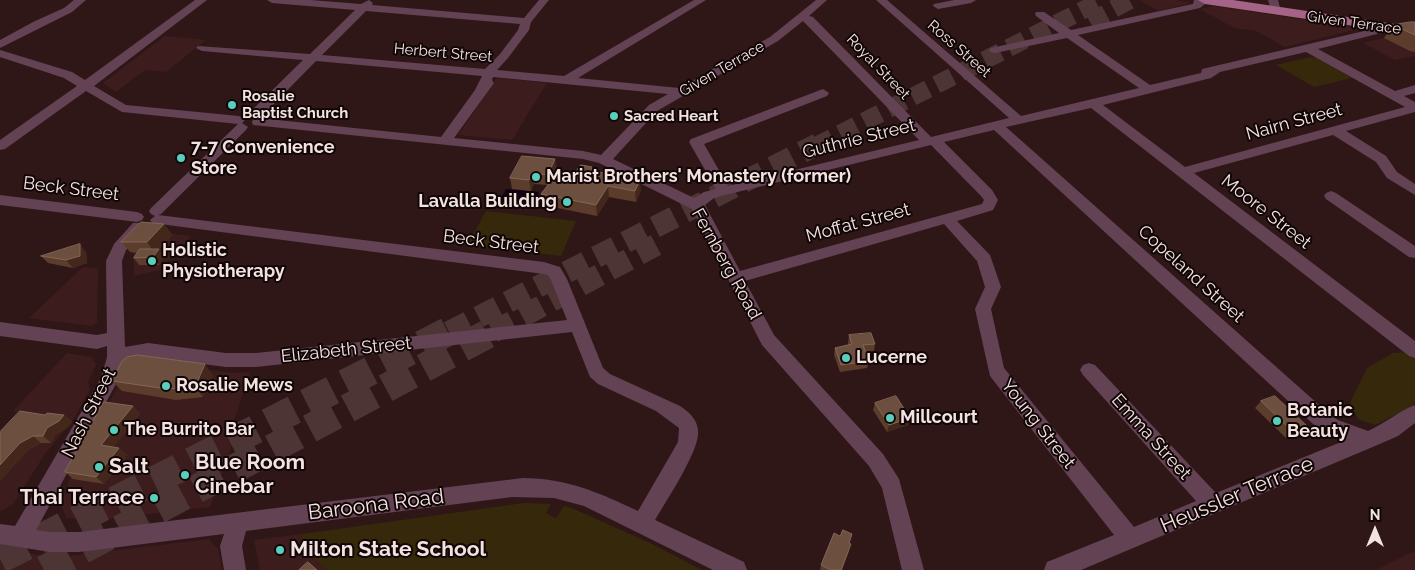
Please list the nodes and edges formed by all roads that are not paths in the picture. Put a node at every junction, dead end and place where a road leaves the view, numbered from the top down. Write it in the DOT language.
graph roads {
  1 [pos="81,0"];
  2 [pos="202,0"];
  3 [pos="272,0"];
  4 [pos="544,0"];
  5 [pos="691,0"];
  6 [pos="701,0"];
  7 [pos="822,0"];
  8 [pos="881,0"];
  9 [pos="972,0"];
  10 [pos="1200,0"];
  11 [pos="1205,0"];
  12 [pos="368,4"];
  13 [pos="1275,5"];
  14 [pos="938,6"];
  15 [pos="1040,14"];
  16 [pos="803,17"];
  17 [pos="526,21"];
  18 [pos="1373,26"];
  19 [pos="1415,31"];
  20 [pos="1068,34"];
  21 [pos="0,45"];
  22 [pos="202,48"];
  23 [pos="1309,49"];
  24 [pos="995,50"];
  25 [pos="0,53"];
  26 [pos="313,58"];
  27 [pos="1215,71"];
  28 [pos="492,74"];
  29 [pos="561,80"];
  30 [pos="86,85"];
  31 [pos="1145,87"];
  32 [pos="1415,89"];
  33 [pos="682,92"];
  34 [pos="823,93"];
  35 [pos="1393,95"];
  36 [pos="1093,103"];
  37 [pos="1415,108"];
  38 [pos="1032,116"];
  39 [pos="256,119"];
  40 [pos="1018,120"];
  41 [pos="240,124"];
  42 [pos="996,125"];
  43 [pos="1335,130"];
  44 [pos="445,141"];
  45 [pos="931,141"];
  46 [pos="0,146"];
  47 [pos="604,160"];
  48 [pos="1183,172"];
  49 [pos="1415,190"];
  50 [pos="724,191"];
  51 [pos="1331,196"];
  52 [pos="0,200"];
  53 [pos="696,204"];
  54 [pos="991,204"];
  55 [pos="157,216"];
  56 [pos="948,220"];
  57 [pos="138,222"];
  58 [pos="1415,253"];
  59 [pos="734,278"];
  60 [pos="578,325"];
  61 [pos="0,328"];
  62 [pos="116,337"];
  63 [pos="1415,351"];
  64 [pos="116,357"];
  65 [pos="1089,370"];
  66 [pos="1415,413"];
  67 [pos="1368,440"];
  68 [pos="1213,505"];
  69 [pos="238,522"];
  70 [pos="642,523"];
  71 [pos="6,536"];
  72 [pos="1130,539"];
  73 [pos="235,570"];
  74 [pos="736,570"];
  75 [pos="913,570"];
  76 [pos="1055,570"];
  1 -- 21 [label="street"];
  2 -- 30 [label="street"];
  3 -- 12 [label="street"];
  4 -- 17 [label="street"];
  5 -- 29 [label="street"];
  6 -- 29 [label="street"];
  7 -- 16 [label="street, Given Terrace"];
  8 -- 40 [label="street, Ross Street"];
  9 -- 14 [label="street"];
  10 -- 20 [label="street"];
  11 -- 13 [label="main road, Given Terrace"];
  12 -- 17 [label="street"];
  12 -- 26 [label="street"];
  13 -- 18 [label="main road, Given Terrace"];
  15 -- 20 [label="street"];
  16 -- 33 [label="street, Given Terrace"];
  16 -- 45 [label="street, Royal Street"];
  17 -- 28 [label="street"];
  18 -- 19 [label="main road, Given Terrace"];
  18 -- 23 [label="street, Guthrie Street"];
  20 -- 24 [label="street"];
  20 -- 31 [label="street"];
  22 -- 26 [label="street, Herbert Street"];
  23 -- 27 [label="street, Guthrie Street"];
  23 -- 35 [label="street"];
  25 -- 30 [label="street"];
  26 -- 28 [label="street, Herbert Street"];
  26 -- 39 [label="street"];
  27 -- 31 [label="street, Guthrie Street"];
  27 -- 36 [label="street, Guthrie Street"];
  28 -- 29 [label="street, Herbert Street"];
  28 -- 44 [label="street"];
  29 -- 33 [label="street, Herbert Street"];
  30 -- 41 [label="street"];
  30 -- 46 [label="street"];
  31 -- 38 [label="street, Guthrie Street"];
  32 -- 35 [label="street"];
  33 -- 47 [label="street, Given Terrace"];
  34 -- 50 [label="street"];
  35 -- 37 [label="street"];
  36 -- 38 [label="street, Guthrie Street"];
  36 -- 48 [label="street, Moore Street"];
  37 -- 43 [label="street, Nairn Street"];
  38 -- 40 [label="street, Guthrie Street"];
  39 -- 41 [label="street"];
  39 -- 44 [label="street, Fernberg Road"];
  40 -- 42 [label="street, Guthrie Street"];
  41 -- 55 [label="street"];
  42 -- 45 [label="street, Guthrie Street"];
  42 -- 67 [label="street, Copeland Street"];
  43 -- 48 [label="street, Nairn Street"];
  43 -- 49 [label="street"];
  44 -- 47 [label="street, Fernberg Road"];
  45 -- 50 [label="street, Guthrie Street"];
  45 -- 54 [label="street, Royal Street"];
  47 -- 53 [label="street, Fernberg Road"];
  48 -- 63 [label="street, Moore Street"];
  50 -- 53 [label="street, Guthrie Street"];
  51 -- 58 [label="street"];
  52 -- 57 [label="street, Beck Street"];
  53 -- 59 [label="street, Fernberg Road"];
  54 -- 56 [label="street, Moffat Street"];
  55 -- 57 [label="street"];
  55 -- 60 [label="street, Beck Street"];
  56 -- 59 [label="street, Moffat Street"];
  56 -- 72 [label="street, Young Street"];
  57 -- 62 [label="street, Nash Street"];
  59 -- 75 [label="street, Fernberg Road"];
  60 -- 64 [label="street, Elizabeth Street"];
  60 -- 70 [label="street, Beck Street"];
  61 -- 62 [label="street"];
  62 -- 64 [label="street, Nash Street"];
  64 -- 71 [label="street, Nash Street"];
  65 -- 68 [label="street, Emma Street"];
  66 -- 67 [label="street, Heussler Terrace"];
  67 -- 68 [label="street, Heussler Terrace"];
  68 -- 72 [label="street, Heussler Terrace"];
  69 -- 70 [label="street, Baroona Road"];
  69 -- 71 [label="street, Baroona Road"];
  69 -- 73 [label="street"];
  70 -- 74 [label="street, Baroona Road"];
  72 -- 76 [label="street, Heussler Terrace"];
}
